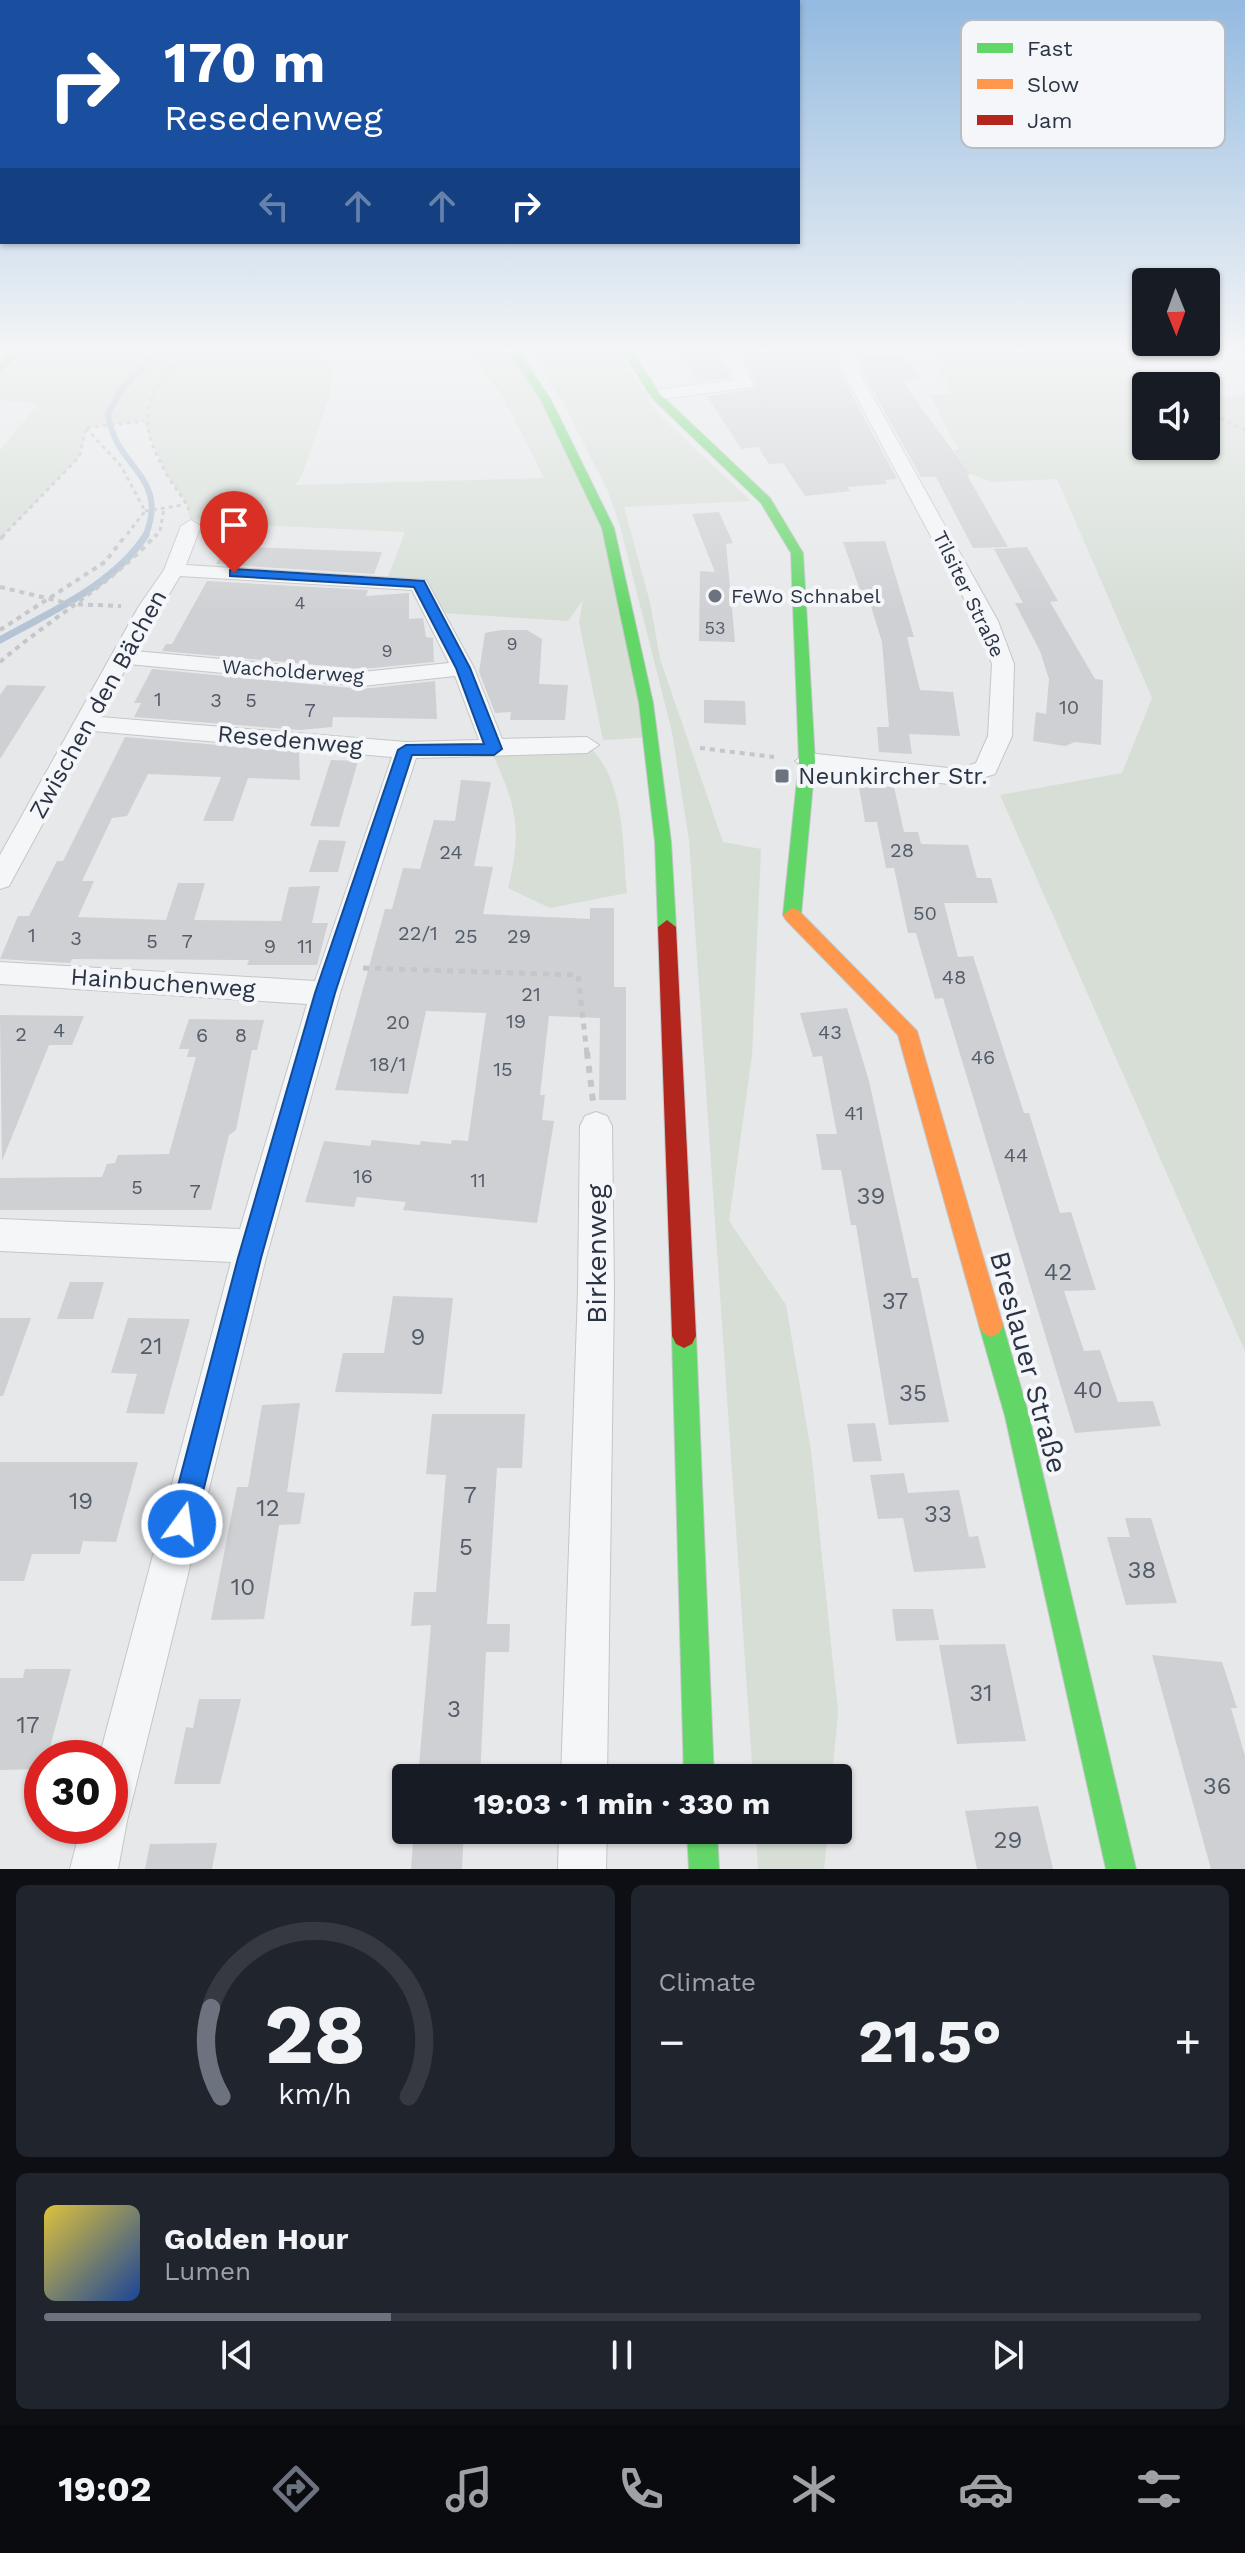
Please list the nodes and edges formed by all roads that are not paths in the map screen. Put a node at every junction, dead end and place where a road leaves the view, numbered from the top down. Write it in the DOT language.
graph roads {
  1 [pos="565,440"];
  2 [pos="702,440"];
  3 [pos="888,440"];
  4 [pos="189,515"];
  5 [pos="174,570"];
  6 [pos="124,657"];
  7 [pos="463,668"];
  8 [pos="88,723"];
  9 [pos="587,745"];
  10 [pos="494,749"];
  11 [pos="406,750"];
  12 [pos="807,761"];
  13 [pos="0,879"];
  14 [pos="0,973"];
  15 [pos="329,980"];
  16 [pos="596,1126"];
  17 [pos="0,1235"];
  18 [pos="253,1246"];
  19 [pos="127,1740"];
  20 [pos="584,1764"];
  21 [pos="699,1764"];
  22 [pos="100,1844"];
  23 [pos="583,1844"];
  24 [pos="703,1844"];
  25 [pos="94,1869"];
  26 [pos="582,1869"];
  27 [pos="704,1869"];
  28 [pos="1121,1869"];
  1 -- 21 [label="street"];
  2 -- 12 [label="street"];
  3 -- 12 [label="street, Tilsiter Straße"];
  4 -- 5 [label="street, Zwischen den Bächen"];
  5 -- 6 [label="street, Zwischen den Bächen"];
  5 -- 7 [label="street"];
  6 -- 7 [label="street, Wacholderweg"];
  6 -- 8 [label="street, Zwischen den Bächen"];
  7 -- 10 [label="street"];
  8 -- 11 [label="street, Resedenweg"];
  8 -- 13 [label="street, Zwischen den Bächen"];
  9 -- 10 [label="street, Resedenweg"];
  10 -- 11 [label="street, Resedenweg"];
  11 -- 15 [label="street"];
  12 -- 28 [label="street, Breslauer Straße"];
  14 -- 15 [label="street, Hainbuchenweg"];
  15 -- 18 [label="street"];
  16 -- 20 [label="street, Birkenweg"];
  17 -- 18 [label="street"];
  18 -- 19 [label="street"];
  22 -- 25 [label="street"];
  23 -- 26 [label="street"];
  24 -- 27 [label="street"];
}
